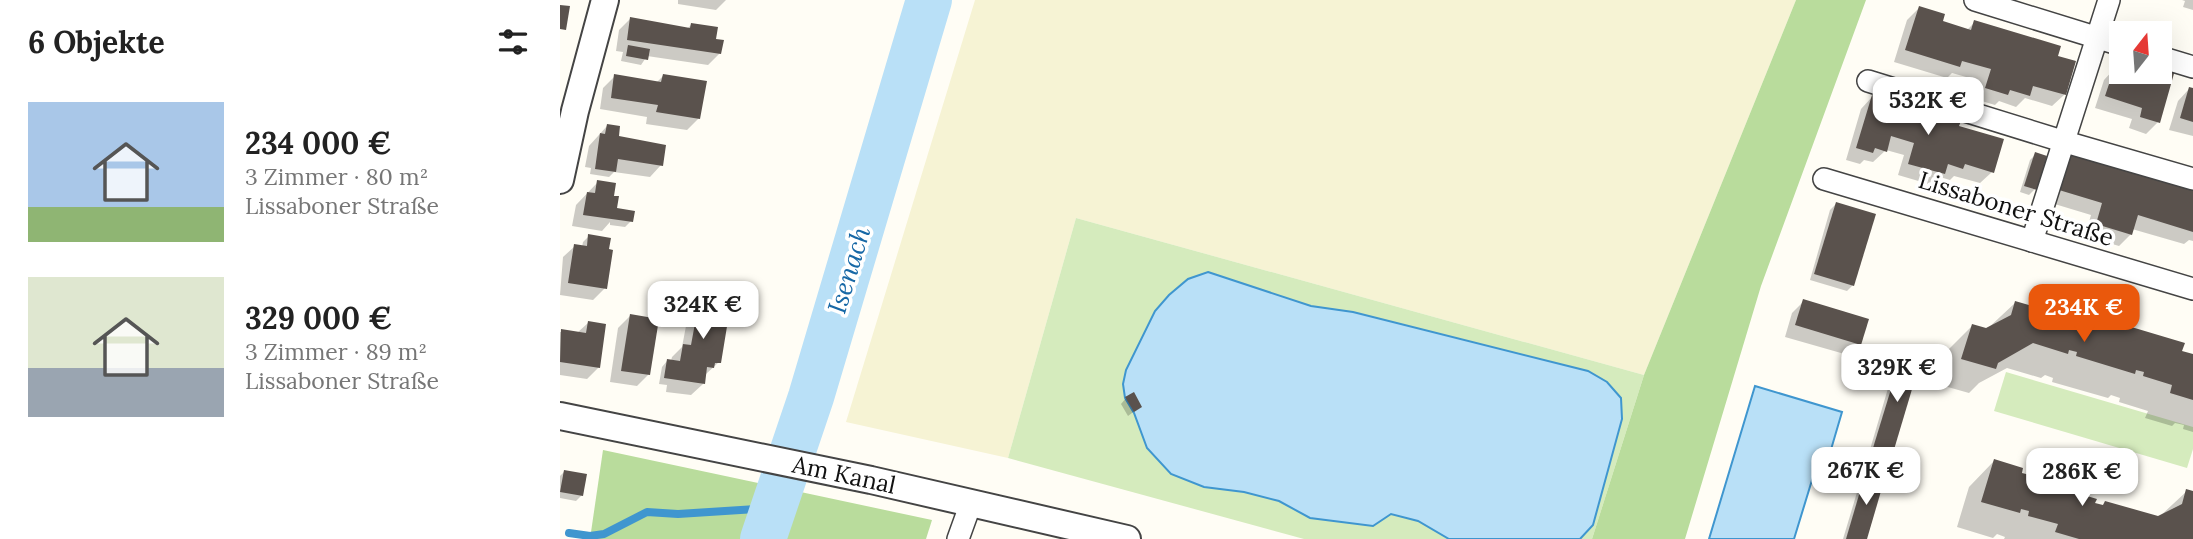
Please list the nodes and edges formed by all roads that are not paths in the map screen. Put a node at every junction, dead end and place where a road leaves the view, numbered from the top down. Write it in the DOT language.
graph roads {
  1 [pos="605,0"];
  2 [pos="1975,0"];
  3 [pos="2109,0"];
  4 [pos="2098,38"];
  5 [pos="2109,42"];
  6 [pos="2172,61"];
  7 [pos="2193,67"];
  8 [pos="1868,81"];
  9 [pos="2062,141"];
  10 [pos="1824,179"];
  11 [pos="2193,179"];
  12 [pos="560,180"];
  13 [pos="2032,241"];
  14 [pos="2193,289"];
  15 [pos="560,416"];
  16 [pos="971,503"];
  17 [pos="958,539"];
  18 [pos="1127,539"];
  1 -- 12 [label="street"];
  2 -- 4 [label="street"];
  3 -- 4 [label="street"];
  4 -- 5 [label="street"];
  4 -- 9 [label="street"];
  6 -- 7 [label="street"];
  8 -- 9 [label="street"];
  9 -- 11 [label="street"];
  9 -- 13 [label="street"];
  10 -- 13 [label="street, Lissaboner Straße"];
  13 -- 14 [label="street, Lissaboner Straße"];
  15 -- 16 [label="street, Am Kanal"];
  16 -- 17 [label="street"];
  16 -- 18 [label="street, Am Kanal"];
}
